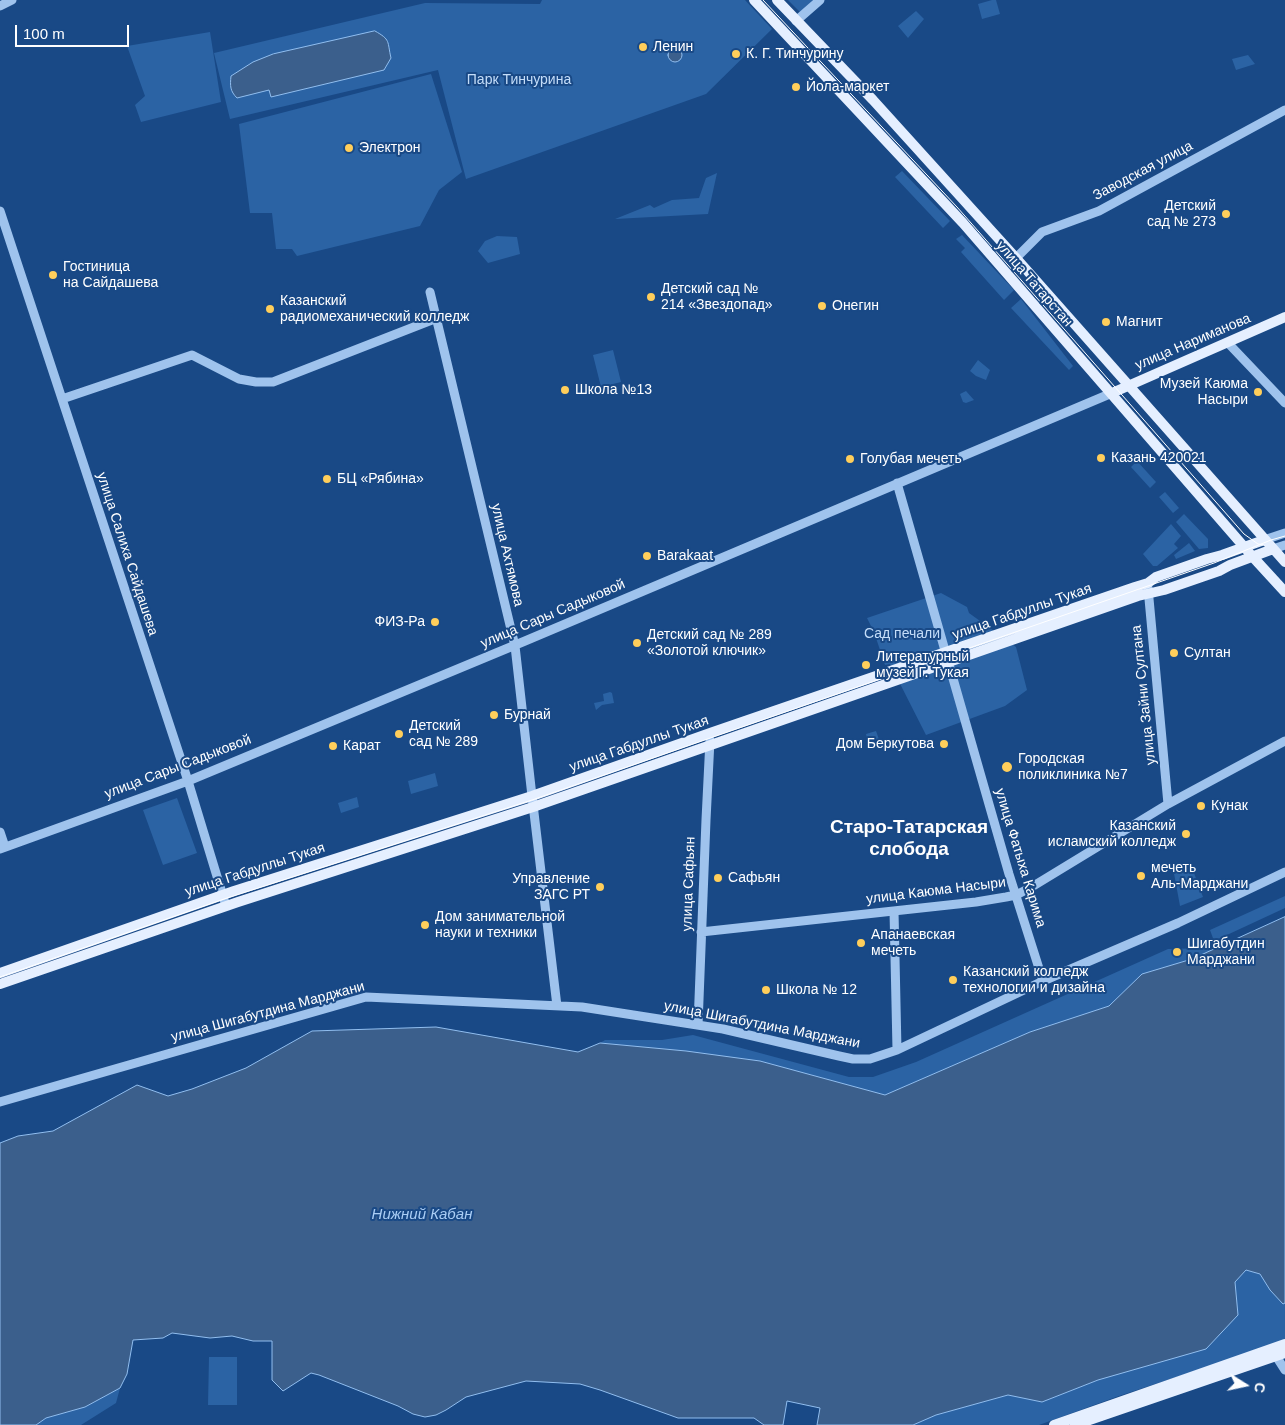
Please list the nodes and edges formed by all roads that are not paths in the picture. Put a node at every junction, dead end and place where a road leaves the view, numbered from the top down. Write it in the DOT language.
graph roads {
  1 [pos="12,0"];
  2 [pos="754,0"];
  3 [pos="777,0"];
  4 [pos="820,0"];
  5 [pos="0,6"];
  6 [pos="796,21"];
  7 [pos="784,32"];
  8 [pos="1285,110"];
  9 [pos="0,211"];
  10 [pos="1016,258"];
  11 [pos="430,292"];
  12 [pos="1285,316"];
  13 [pos="437,318"];
  14 [pos="1228,343"];
  15 [pos="1128,385"];
  16 [pos="1112,393"];
  17 [pos="62,399"];
  18 [pos="1285,403"];
  19 [pos="897,483"];
  20 [pos="1285,533"];
  21 [pos="1264,540"];
  22 [pos="1285,545"];
  23 [pos="1245,547"];
  24 [pos="1273,549"];
  25 [pos="1252,556"];
  26 [pos="1285,562"];
  27 [pos="1148,588"];
  28 [pos="1285,592"];
  29 [pos="515,646"];
  30 [pos="948,657"];
  31 [pos="710,733"];
  32 [pos="1285,742"];
  33 [pos="710,745"];
  34 [pos="188,780"];
  35 [pos="532,801"];
  36 [pos="1168,804"];
  37 [pos="0,832"];
  38 [pos="3,848"];
  39 [pos="1285,872"];
  40 [pos="223,895"];
  41 [pos="1016,895"];
  42 [pos="226,906"];
  43 [pos="894,911"];
  44 [pos="701,932"];
  45 [pos="0,973"];
  46 [pos="1043,981"];
  47 [pos="0,984"];
  48 [pos="557,1006"];
  49 [pos="698,1025"];
  50 [pos="898,1050"];
  51 [pos="0,1102"];
  52 [pos="1285,1344"];
  53 [pos="1280,1354"];
  54 [pos="1285,1370"];
  55 [pos="1054,1425"];
  56 [pos="1075,1425"];
  1 -- 5 [label="street"];
  2 -- 7 [label="main road, улица Татарстан"];
  3 -- 6 [label="main road, улица Татарстан"];
  4 -- 6 [label="street"];
  6 -- 7 [label="main road"];
  6 -- 10 [label="main road, улица Татарстан"];
  7 -- 16 [label="main road, улица Татарстан"];
  8 -- 10 [label="street, Заводская улица"];
  9 -- 17 [label="street, улица Салиха Сайдашева"];
  10 -- 15 [label="main road, улица Татарстан"];
  11 -- 13 [label="street, улица Ахтямова"];
  12 -- 14 [label="main road, улица Нариманова"];
  13 -- 17 [label="street"];
  13 -- 29 [label="street, улица Ахтямова"];
  14 -- 15 [label="main road, улица Нариманова"];
  14 -- 18 [label="street"];
  15 -- 16 [label="main road, улица Нариманова"];
  15 -- 21 [label="main road, улица Татарстан"];
  16 -- 19 [label="street, улица Сары Садыковой"];
  16 -- 23 [label="main road, улица Татарстан"];
  17 -- 34 [label="street, улица Салиха Сайдашева"];
  19 -- 29 [label="street, улица Сары Садыковой"];
  19 -- 30 [label="street, улица Фатыха Карима"];
  20 -- 21 [label="street, улица Габдуллы Тукая"];
  21 -- 23 [label="main road, улица Габдуллы Тукая"];
  21 -- 24 [label="main road, улица Татарстан"];
  22 -- 24 [label="street, улица Габдуллы Тукая"];
  23 -- 25 [label="main road, улица Татарстан"];
  23 -- 27 [label="main road, улица Габдуллы Тукая"];
  24 -- 25 [label="main road, улица Габдуллы Тукая"];
  24 -- 26 [label="main road, улица Татарстан"];
  25 -- 27 [label="main road, улица Габдуллы Тукая"];
  25 -- 28 [label="main road, улица Татарстан"];
  27 -- 30 [label="main road, улица Габдуллы Тукая"];
  27 -- 36 [label="street, улица Зайни Султана"];
  29 -- 34 [label="street, улица Сары Садыковой"];
  29 -- 35 [label="street, улица Ахтямова"];
  30 -- 31 [label="main road, улица Габдуллы Тукая"];
  30 -- 33 [label="main road, улица Габдуллы Тукая"];
  30 -- 41 [label="street, улица Фатыха Карима"];
  31 -- 33 [label="street, улица Сафьян"];
  31 -- 35 [label="main road, улица Габдуллы Тукая"];
  32 -- 36 [label="street, улица Каюма Насыри"];
  33 -- 35 [label="main road, улица Габдуллы Тукая"];
  33 -- 44 [label="street, улица Сафьян"];
  34 -- 38 [label="street, улица Сары Садыковой"];
  34 -- 40 [label="street, улица Салиха Сайдашева"];
  35 -- 40 [label="main road, улица Габдуллы Тукая"];
  35 -- 42 [label="main road, улица Габдуллы Тукая"];
  35 -- 48 [label="street, улица Ахтямова"];
  36 -- 41 [label="street, улица Каюма Насыри"];
  37 -- 38 [label="street"];
  39 -- 46 [label="street, улица Шигабутдина Марджани"];
  40 -- 42 [label="street, улица Салиха Сайдашева"];
  40 -- 45 [label="main road, улица Габдуллы Тукая"];
  41 -- 43 [label="street, улица Каюма Насыри"];
  41 -- 46 [label="street, улица Фатыха Карима"];
  42 -- 47 [label="main road, улица Габдуллы Тукая"];
  43 -- 44 [label="street, улица Каюма Насыри"];
  43 -- 50 [label="street"];
  44 -- 49 [label="street, улица Сафьян"];
  46 -- 50 [label="street, улица Шигабутдина Марджани"];
  48 -- 49 [label="street, улица Шигабутдина Марджани"];
  48 -- 51 [label="street, улица Шигабутдина Марджани"];
  49 -- 50 [label="street, улица Шигабутдина Марджани"];
  52 -- 55 [label="main road"];
  53 -- 54 [label="street"];
  53 -- 56 [label="main road"];
}
